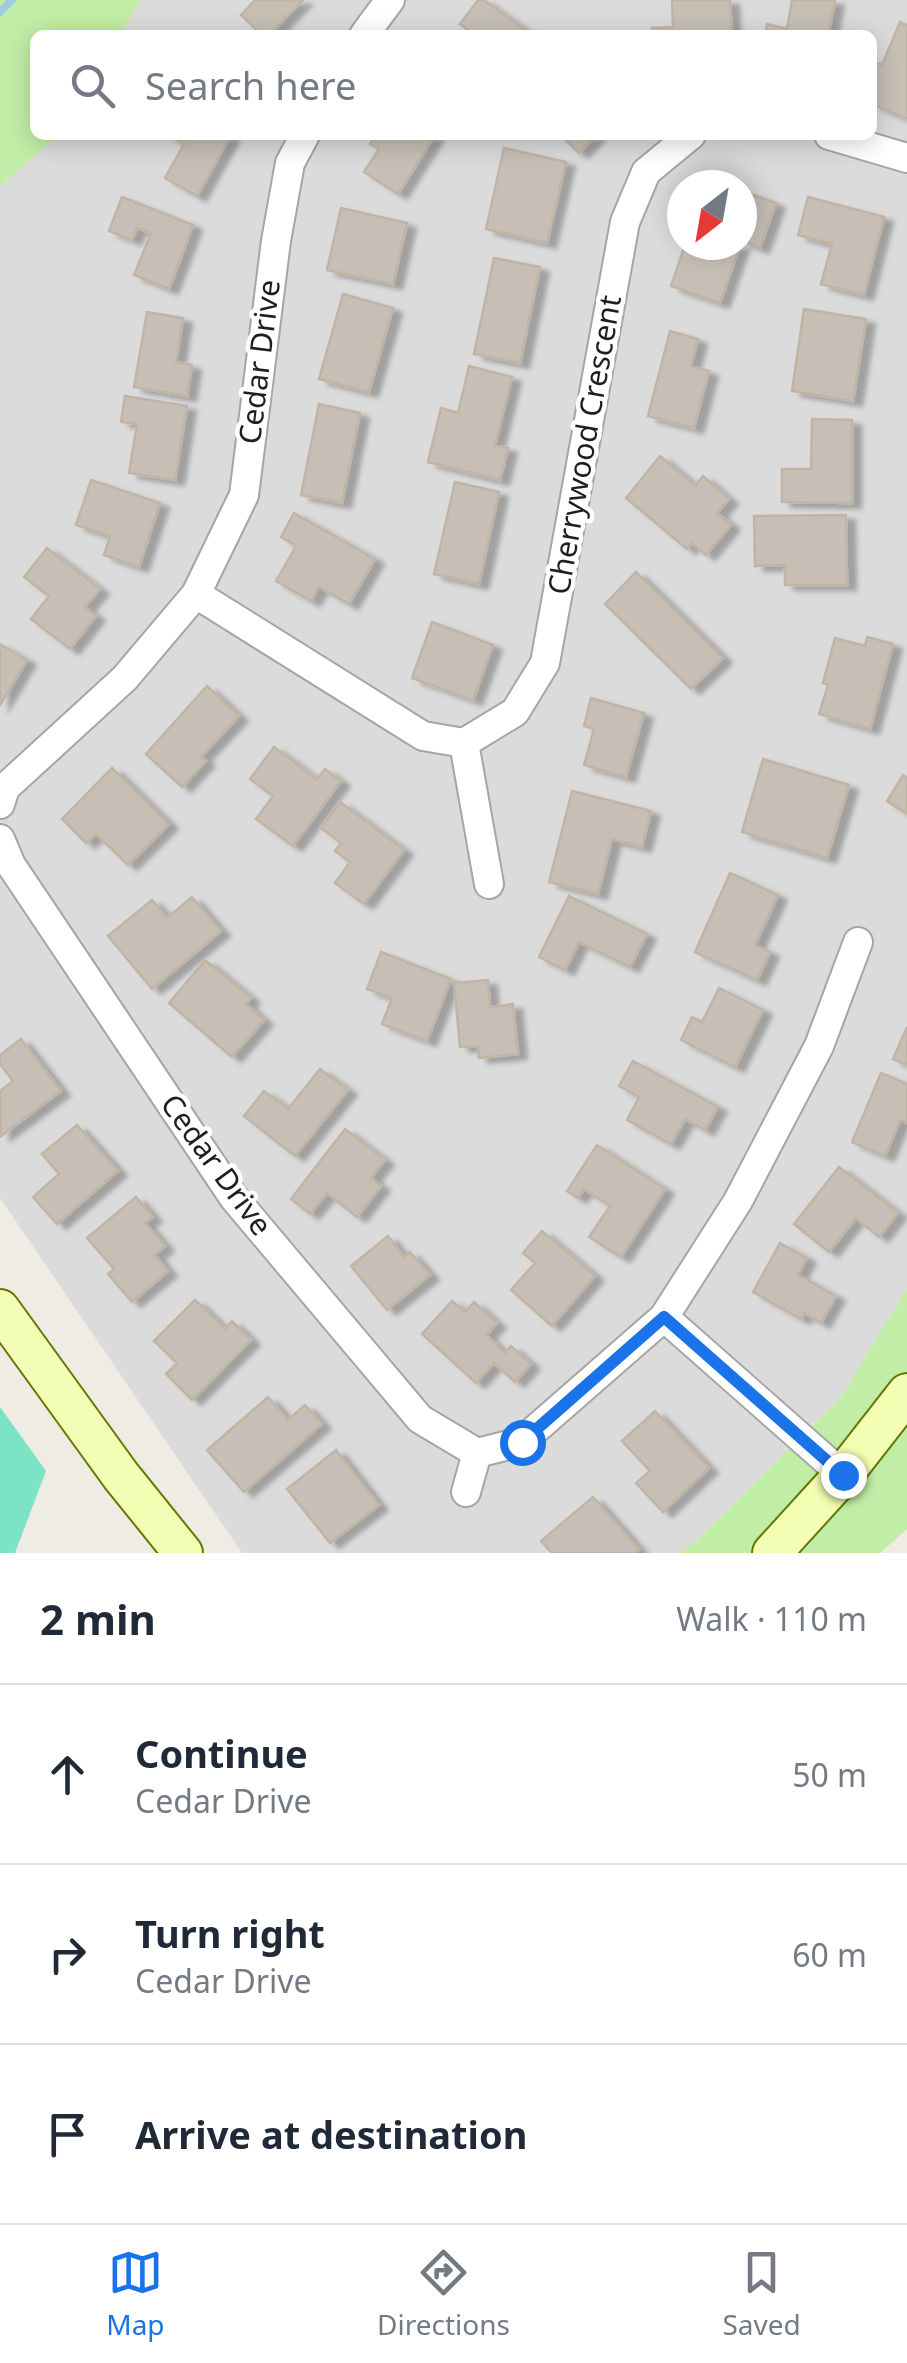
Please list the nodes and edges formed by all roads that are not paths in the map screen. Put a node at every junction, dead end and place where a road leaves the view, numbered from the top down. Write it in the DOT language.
graph roads {
  1 [pos="390,0"];
  2 [pos="368,30"];
  3 [pos="302,140"];
  4 [pos="686,140"];
  5 [pos="846,140"];
  6 [pos="907,158"];
  7 [pos="196,594"];
  8 [pos="464,743"];
  9 [pos="0,804"];
  10 [pos="0,839"];
  11 [pos="489,884"];
  12 [pos="858,942"];
  13 [pos="0,1309"];
  14 [pos="664,1317"];
  15 [pos="907,1392"];
  16 [pos="477,1453"];
  17 [pos="843,1475"];
  18 [pos="121,1476"];
  19 [pos="466,1492"];
  20 [pos="162,1553"];
  21 [pos="184,1553"];
  22 [pos="772,1553"];
  1 -- 2 [label="street"];
  3 -- 7 [label="street, Cedar Drive"];
  4 -- 8 [label="street, Cherrywood Crescent"];
  5 -- 6 [label="street"];
  7 -- 8 [label="street"];
  7 -- 9 [label="street, Cedar Drive"];
  8 -- 11 [label="street"];
  10 -- 16 [label="street, Cedar Drive"];
  12 -- 14 [label="street"];
  13 -- 18 [label="main road"];
  14 -- 16 [label="street"];
  14 -- 17 [label="street"];
  15 -- 17 [label="main road"];
  16 -- 19 [label="street"];
  17 -- 22 [label="main road"];
  18 -- 20 [label="main road"];
  18 -- 21 [label="main road"];
}
